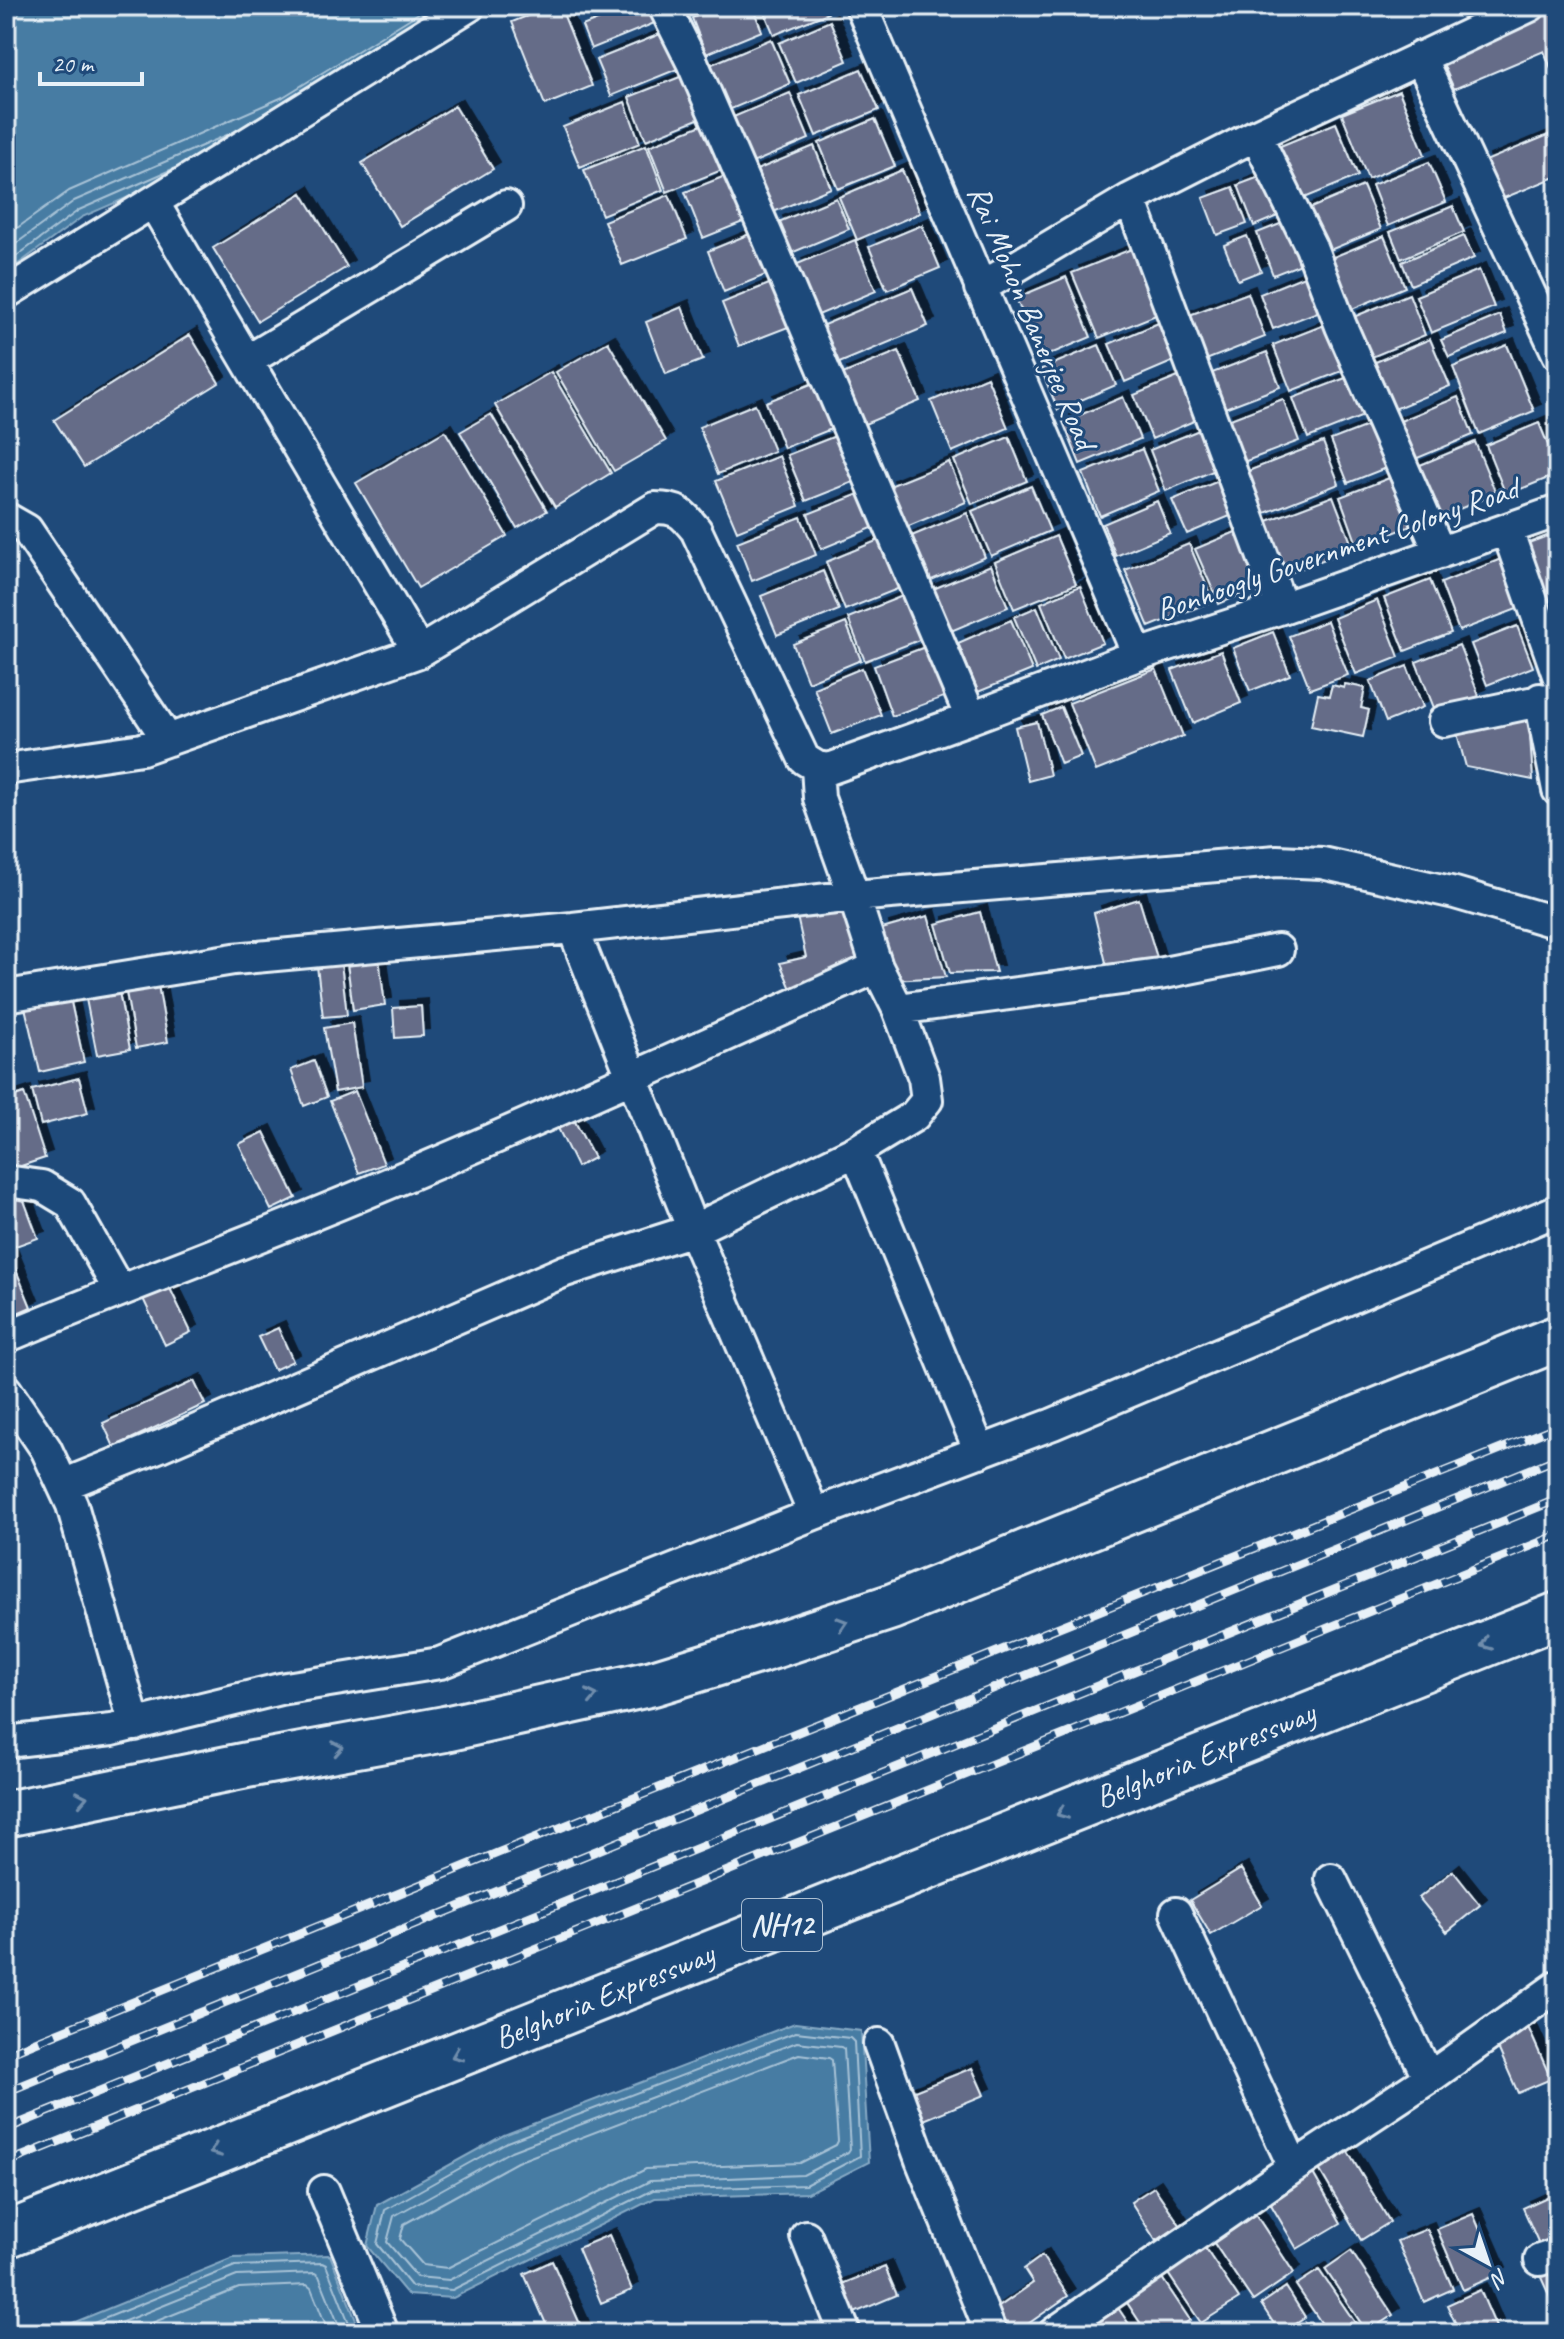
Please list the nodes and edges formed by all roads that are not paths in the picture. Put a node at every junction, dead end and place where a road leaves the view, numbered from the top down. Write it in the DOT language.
graph roads {
  1 [pos="469,6"];
  2 [pos="664,6"];
  3 [pos="861,6"];
  4 [pos="1530,6"];
  5 [pos="1420,57"];
  6 [pos="1256,135"];
  7 [pos="1130,199"];
  8 [pos="153,202"];
  9 [pos="506,206"];
  10 [pos="980,288"];
  11 [pos="6,293"];
  12 [pos="1558,354"];
  13 [pos="247,361"];
  14 [pos="1558,511"];
  15 [pos="6,518"];
  16 [pos="1507,530"];
  17 [pos="1440,553"];
  18 [pos="1282,608"];
  19 [pos="419,652"];
  20 [pos="1138,655"];
  21 [pos="1558,675"];
  22 [pos="1549,698"];
  23 [pos="971,718"];
  24 [pos="1444,721"];
  25 [pos="168,740"];
  26 [pos="817,767"];
  27 [pos="6,769"];
  28 [pos="1558,790"];
  29 [pos="850,884"];
  30 [pos="1558,923"];
  31 [pos="573,928"];
  32 [pos="1278,950"];
  33 [pos="877,967"];
  34 [pos="6,996"];
  35 [pos="898,1009"];
  36 [pos="632,1078"];
  37 [pos="856,1151"];
  38 [pos="6,1181"];
  39 [pos="1558,1210"];
  40 [pos="693,1230"];
  41 [pos="119,1290"];
  42 [pos="6,1337"];
  43 [pos="1558,1338"];
  44 [pos="6,1390"];
  45 [pos="980,1452"];
  46 [pos="63,1485"];
  47 [pos="814,1514"];
  48 [pos="1558,1615"];
  49 [pos="135,1725"];
  50 [pos="6,1742"];
  51 [pos="6,1814"];
  52 [pos="1331,1879"];
  53 [pos="1176,1913"];
  54 [pos="1558,1986"];
  55 [pos="879,2044"];
  56 [pos="1429,2078"];
  57 [pos="1294,2167"];
  58 [pos="324,2191"];
  59 [pos="6,2235"];
  60 [pos="806,2236"];
  61 [pos="383,2333"];
  62 [pos="845,2333"];
  63 [pos="991,2333"];
  64 [pos="1054,2333"];
  1 -- 8 [label="street"];
  2 -- 23 [label="street"];
  3 -- 10 [label="street, Rai Mohon Banerjee Road"];
  4 -- 5 [label="street"];
  5 -- 6 [label="street"];
  5 -- 12 [label="street"];
  6 -- 7 [label="street"];
  6 -- 17 [label="street"];
  7 -- 10 [label="street"];
  7 -- 18 [label="street"];
  8 -- 11 [label="street"];
  8 -- 13 [label="street"];
  9 -- 13 [label="street"];
  10 -- 20 [label="street, Rai Mohon Banerjee Road"];
  13 -- 19 [label="street"];
  14 -- 16 [label="street, Bonhoogly Government Colony Road"];
  15 -- 25 [label="street"];
  16 -- 17 [label="street, Bonhoogly Government Colony Road"];
  16 -- 21 [label="street"];
  17 -- 18 [label="street, Bonhoogly Government Colony Road"];
  18 -- 20 [label="street, Bonhoogly Government Colony Road"];
  19 -- 25 [label="street"];
  19 -- 26 [label="street"];
  20 -- 23 [label="street, Bonhoogly Government Colony Road"];
  22 -- 24 [label="street"];
  22 -- 28 [label="street"];
  23 -- 26 [label="street, Bonhoogly Government Colony Road"];
  25 -- 27 [label="street"];
  26 -- 29 [label="street"];
  29 -- 30 [label="street"];
  29 -- 31 [label="street"];
  29 -- 33 [label="street"];
  31 -- 34 [label="street"];
  31 -- 36 [label="street"];
  32 -- 35 [label="street"];
  33 -- 35 [label="street"];
  33 -- 36 [label="street"];
  35 -- 37 [label="street"];
  36 -- 40 [label="street"];
  36 -- 41 [label="street"];
  37 -- 40 [label="street"];
  37 -- 45 [label="street"];
  38 -- 41 [label="street"];
  39 -- 45 [label="street"];
  40 -- 46 [label="street"];
  40 -- 47 [label="street"];
  41 -- 42 [label="street"];
  51 -- 43 [label="highway, one-way"];
  44 -- 46 [label="street"];
  45 -- 47 [label="street"];
  46 -- 49 [label="street"];
  47 -- 49 [label="street"];
  48 -- 59 [label="highway, Belghoria Expressway / NH12, one-way"];
  49 -- 50 [label="street"];
  52 -- 56 [label="street"];
  53 -- 57 [label="street"];
  54 -- 56 [label="street"];
  55 -- 63 [label="street"];
  56 -- 57 [label="street"];
  57 -- 64 [label="street"];
  58 -- 61 [label="street"];
  60 -- 62 [label="street"];
}
